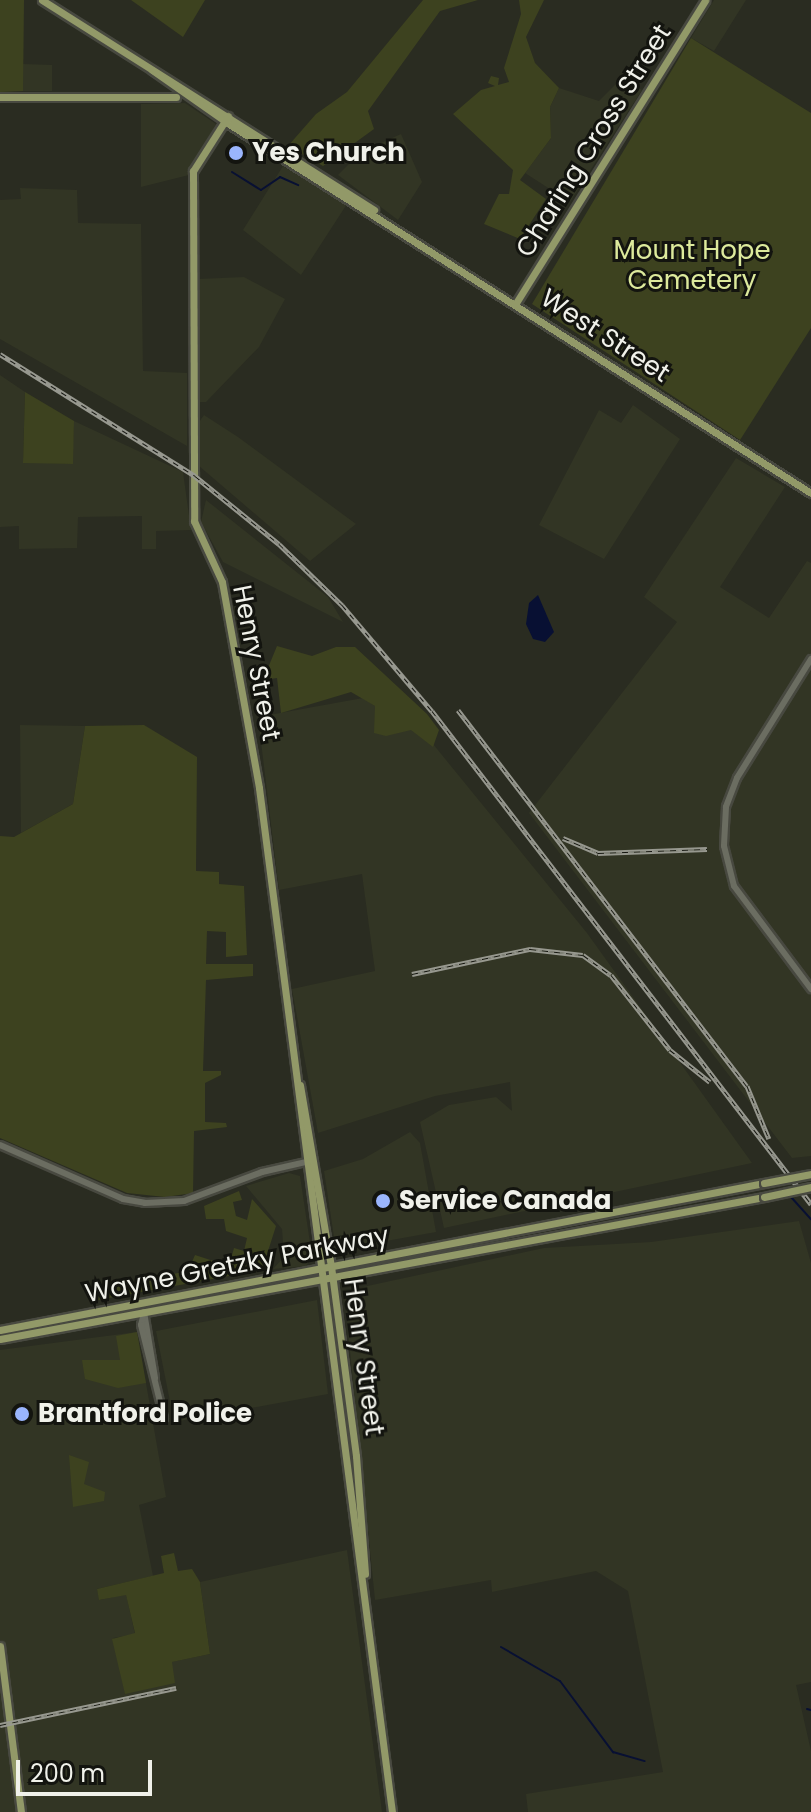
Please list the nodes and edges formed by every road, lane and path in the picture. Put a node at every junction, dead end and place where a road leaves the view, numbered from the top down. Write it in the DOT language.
graph roads {
  1 [pos="42,0"];
  2 [pos="705,0"];
  3 [pos="187,93"];
  4 [pos="0,95"];
  5 [pos="226,119"];
  6 [pos="516,303"];
  7 [pos="811,493"];
  8 [pos="811,659"];
  9 [pos="811,989"];
  10 [pos="0,1145"];
  11 [pos="311,1161"];
  12 [pos="811,1174"];
  13 [pos="811,1187"];
  14 [pos="331,1266"];
  15 [pos="320,1269"];
  16 [pos="333,1279"];
  17 [pos="322,1281"];
  18 [pos="142,1303"];
  19 [pos="144,1313"];
  20 [pos="0,1330"];
  21 [pos="0,1339"];
  22 [pos="164,1418"];
  23 [pos="365,1588"];
  24 [pos="0,1646"];
  25 [pos="21,1812"];
  26 [pos="392,1812"];
  1 -- 3 [label="main road, West Street"];
  2 -- 6 [label="main road, Charing Cross Street"];
  3 -- 4 [label="main road"];
  3 -- 5 [label="main road, West Street"];
  5 -- 6 [label="main road, West Street"];
  5 -- 11 [label="main road, Henry Street"];
  6 -- 7 [label="main road, West Street"];
  8 -- 9 [label="street"];
  10 -- 11 [label="street"];
  11 -- 14 [label="main road, Henry Street"];
  11 -- 15 [label="main road, Henry Street"];
  12 -- 14 [label="main road, Wayne Gretzky Parkway, bridge"];
  13 -- 16 [label="main road, Wayne Gretzky Parkway, bridge"];
  14 -- 15 [label="main road, Wayne Gretzky Parkway"];
  14 -- 16 [label="main road, Henry Street"];
  15 -- 17 [label="main road, Henry Street"];
  15 -- 18 [label="main road, Wayne Gretzky Parkway"];
  16 -- 17 [label="main road, Wayne Gretzky Parkway"];
  16 -- 23 [label="main road, Henry Street"];
  17 -- 19 [label="main road, Wayne Gretzky Parkway"];
  17 -- 23 [label="main road, Henry Street"];
  18 -- 19 [label="street"];
  18 -- 20 [label="main road, Wayne Gretzky Parkway"];
  19 -- 21 [label="main road, Wayne Gretzky Parkway"];
  19 -- 22 [label="street"];
  23 -- 26 [label="main road, Henry Street"];
  24 -- 25 [label="main road"];
}
